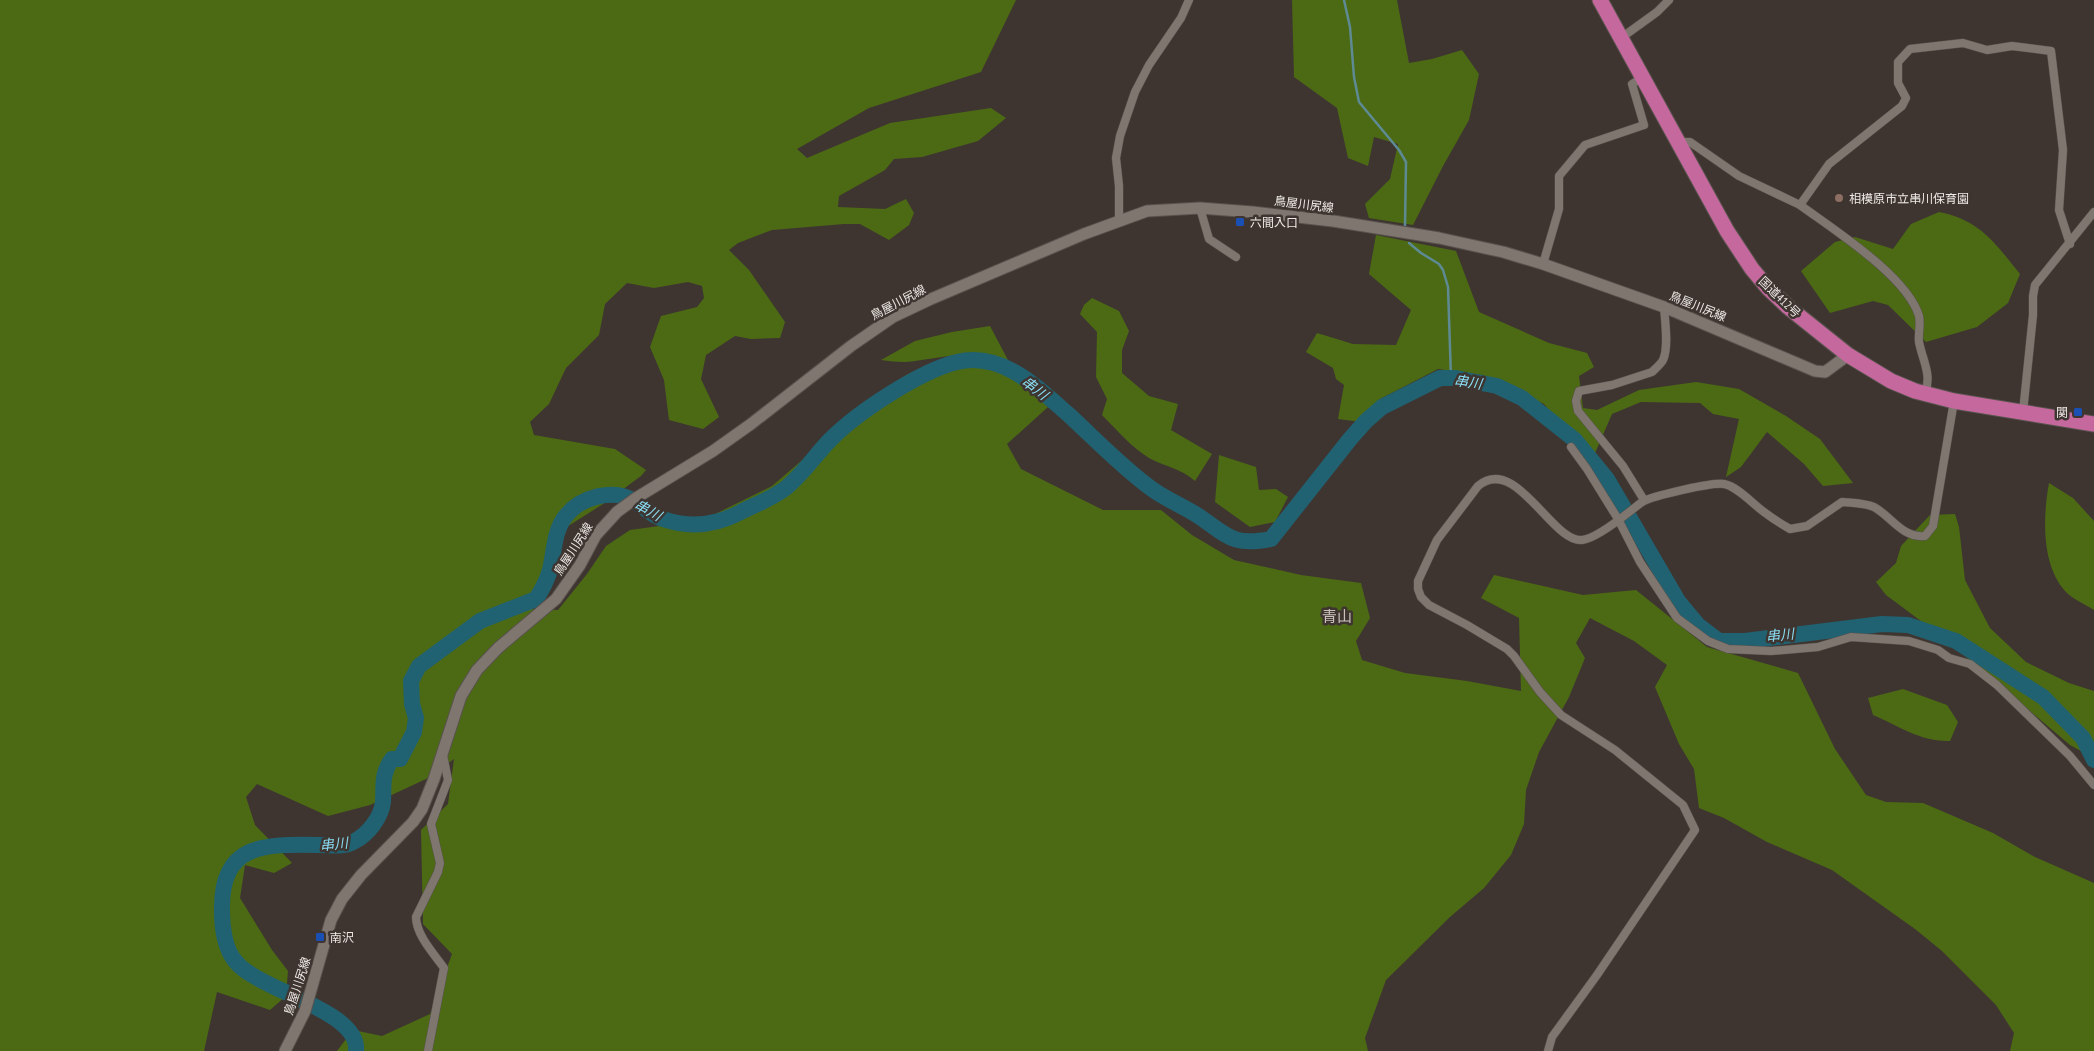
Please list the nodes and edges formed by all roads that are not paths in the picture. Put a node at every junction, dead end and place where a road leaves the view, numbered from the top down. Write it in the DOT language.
graph roads {
  1 [pos="1189,0"];
  2 [pos="1600,0"];
  3 [pos="1669,0"];
  4 [pos="1621,38"];
  5 [pos="1643,77"];
  6 [pos="1677,142"];
  7 [pos="1800,205"];
  8 [pos="1200,208"];
  9 [pos="2094,212"];
  10 [pos="1119,221"];
  11 [pos="2070,244"];
  12 [pos="1236,257"];
  13 [pos="1543,264"];
  14 [pos="1664,307"];
  15 [pos="1848,355"];
  16 [pos="1925,394"];
  17 [pos="1954,401"];
  18 [pos="2023,412"];
  19 [pos="2094,424"];
  20 [pos="1571,447"];
  21 [pos="1641,502"];
  22 [pos="1620,518"];
  23 [pos="443,753"];
  24 [pos="2094,785"];
  25 [pos="285,1051"];
  26 [pos="428,1051"];
  27 [pos="1548,1051"];
  1 -- 10 [label="street"];
  2 -- 4 [label="highway, 国道412号"];
  3 -- 4 [label="street"];
  4 -- 5 [label="highway, 国道412号"];
  5 -- 6 [label="highway, 国道412号"];
  5 -- 13 [label="street"];
  6 -- 7 [label="street"];
  6 -- 15 [label="highway, 国道412号"];
  7 -- 11 [label="street"];
  7 -- 16 [label="street"];
  8 -- 10 [label="main road, 鳥屋川尻線"];
  8 -- 12 [label="street"];
  8 -- 13 [label="main road, 鳥屋川尻線"];
  9 -- 11 [label="street"];
  10 -- 23 [label="main road, 鳥屋川尻線"];
  11 -- 18 [label="street"];
  13 -- 14 [label="main road, 鳥屋川尻線"];
  14 -- 15 [label="main road, 鳥屋川尻線"];
  14 -- 21 [label="street"];
  15 -- 16 [label="highway, 国道412号"];
  16 -- 17 [label="highway, 国道412号"];
  17 -- 18 [label="highway, 国道412号"];
  17 -- 21 [label="street"];
  18 -- 19 [label="highway, 国道412号"];
  20 -- 22 [label="street"];
  21 -- 22 [label="street"];
  22 -- 24 [label="street"];
  22 -- 27 [label="street"];
  23 -- 25 [label="main road, 鳥屋川尻線"];
  23 -- 26 [label="street"];
}
